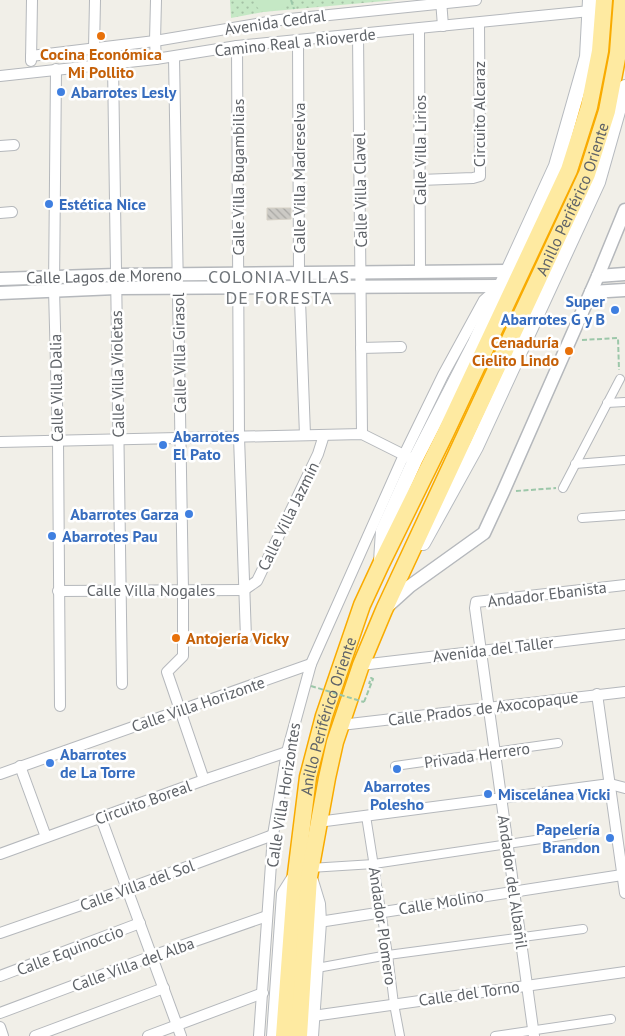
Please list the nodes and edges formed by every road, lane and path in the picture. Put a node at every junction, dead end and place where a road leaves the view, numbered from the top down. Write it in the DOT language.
graph roads {
  1 [pos="32,0"];
  2 [pos="95,0"];
  3 [pos="156,0"];
  4 [pos="476,0"];
  5 [pos="604,0"];
  6 [pos="622,0"];
  7 [pos="441,2"];
  8 [pos="590,6"];
  9 [pos="479,23"];
  10 [pos="443,26"];
  11 [pos="419,29"];
  12 [pos="358,35"];
  13 [pos="298,40"];
  14 [pos="155,41"];
  15 [pos="237,46"];
  16 [pos="94,49"];
  17 [pos="31,56"];
  18 [pos="174,57"];
  19 [pos="156,59"];
  20 [pos="114,64"];
  21 [pos="56,69"];
  22 [pos="31,72"];
  23 [pos="0,76"];
  24 [pos="625,87"];
  25 [pos="0,146"];
  26 [pos="14,146"];
  27 [pos="420,180"];
  28 [pos="625,210"];
  29 [pos="12,212"];
  30 [pos="0,213"];
  31 [pos="620,230"];
  32 [pos="420,270"];
  33 [pos="508,270"];
  34 [pos="360,272"];
  35 [pos="300,273"];
  36 [pos="177,274"];
  37 [pos="238,274"];
  38 [pos="625,274"];
  39 [pos="54,276"];
  40 [pos="598,276"];
  41 [pos="0,278"];
  42 [pos="116,281"];
  43 [pos="501,286"];
  44 [pos="300,287"];
  45 [pos="360,287"];
  46 [pos="177,288"];
  47 [pos="238,288"];
  48 [pos="54,290"];
  49 [pos="625,290"];
  50 [pos="591,292"];
  51 [pos="0,293"];
  52 [pos="570,341"];
  53 [pos="475,343"];
  54 [pos="401,347"];
  55 [pos="361,348"];
  56 [pos="474,371"];
  57 [pos="620,380"];
  58 [pos="625,402"];
  59 [pos="607,404"];
  60 [pos="362,434"];
  61 [pos="324,435"];
  62 [pos="305,436"];
  63 [pos="239,437"];
  64 [pos="180,438"];
  65 [pos="118,439"];
  66 [pos="58,441"];
  67 [pos="0,442"];
  68 [pos="410,458"];
  69 [pos="625,460"];
  70 [pos="576,464"];
  71 [pos="563,488"];
  72 [pos="503,492"];
  73 [pos="625,515"];
  74 [pos="582,518"];
  75 [pos="381,564"];
  76 [pos="398,579"];
  77 [pos="625,585"];
  78 [pos="121,590"];
  79 [pos="184,590"];
  80 [pos="244,590"];
  81 [pos="58,591"];
  82 [pos="475,608"];
  83 [pos="384,610"];
  84 [pos="625,634"];
  85 [pos="246,638"];
  86 [pos="481,651"];
  87 [pos="311,664"];
  88 [pos="361,665"];
  89 [pos="122,684"];
  90 [pos="310,686"];
  91 [pos="625,692"];
  92 [pos="597,694"];
  93 [pos="364,702"];
  94 [pos="60,706"];
  95 [pos="489,708"];
  96 [pos="180,710"];
  97 [pos="341,725"];
  98 [pos="558,743"];
  99 [pos="287,752"];
  100 [pos="495,753"];
  101 [pos="20,766"];
  102 [pos="395,766"];
  103 [pos="0,774"];
  104 [pos="204,780"];
  105 [pos="610,784"];
  106 [pos="625,788"];
  107 [pos="501,798"];
  108 [pos="366,816"];
  109 [pos="101,818"];
  110 [pos="318,822"];
  111 [pos="575,834"];
  112 [pos="273,835"];
  113 [pos="46,838"];
  114 [pos="508,845"];
  115 [pos="0,854"];
  116 [pos="374,864"];
  117 [pos="305,873"];
  118 [pos="622,874"];
  119 [pos="126,889"];
  120 [pos="514,891"];
  121 [pos="625,893"];
  122 [pos="302,895"];
  123 [pos="380,912"];
  124 [pos="267,916"];
  125 [pos="319,922"];
  126 [pos="140,923"];
  127 [pos="583,929"];
  128 [pos="0,933"];
  129 [pos="521,938"];
  130 [pos="388,955"];
  131 [pos="152,956"];
  132 [pos="317,968"];
  133 [pos="625,972"];
  134 [pos="0,976"];
  135 [pos="527,985"];
  136 [pos="164,988"];
  137 [pos="262,993"];
  138 [pos="394,1004"];
  139 [pos="0,1013"];
  140 [pos="313,1016"];
  141 [pos="611,1018"];
  142 [pos="177,1025"];
  143 [pos="0,1027"];
  144 [pos="534,1033"];
  145 [pos="3,1036"];
  146 [pos="35,1036"];
  147 [pos="148,1036"];
  148 [pos="181,1036"];
  149 [pos="259,1036"];
  150 [pos="274,1036"];
  151 [pos="284,1036"];
  152 [pos="299,1036"];
  153 [pos="311,1036"];
  154 [pos="400,1036"];
  155 [pos="495,1036"];
  1 -- 17 [label="street"];
  2 -- 16 [label="street"];
  3 -- 14 [label="street"];
  4 -- 7 [label="street, Avenida Cedral"];
  5 -- 56 [label="highway, Anillo Periférico Oriente"];
  6 -- 76 [label="highway, Anillo Periférico Oriente"];
  7 -- 10 [label="street"];
  7 -- 14 [label="street, Avenida Cedral"];
  8 -- 9 [label="street, Camino Real a Rioverde"];
  8 -- 33 [label="main road, Anillo Periférico Oriente"];
  9 -- 10 [label="street, Camino Real a Rioverde"];
  9 -- 27 [label="street, Circuito Alcaraz"];
  10 -- 11 [label="street, Camino Real a Rioverde"];
  11 -- 12 [label="street, Camino Real a Rioverde"];
  11 -- 27 [label="street, Calle Villa Lirios"];
  12 -- 13 [label="street, Camino Real a Rioverde"];
  12 -- 34 [label="street, Calle Villa Clavel"];
  13 -- 15 [label="street, Camino Real a Rioverde"];
  13 -- 35 [label="street, Calle Villa Madreselva"];
  14 -- 16 [label="street, Avenida Cedral"];
  14 -- 19 [label="street"];
  15 -- 18 [label="street, Camino Real a Rioverde"];
  15 -- 37 [label="street, Calle Villa Bugambilias"];
  16 -- 17 [label="street, Avenida Cedral"];
  17 -- 22 [label="street"];
  18 -- 19 [label="street, Camino Real a Rioverde"];
  18 -- 36 [label="street, Calle Villa Girasol"];
  19 -- 20 [label="street, Camino Real a Rioverde"];
  20 -- 21 [label="street, Camino Real a Rioverde"];
  20 -- 42 [label="street, Calle Villa Violetas"];
  21 -- 22 [label="street, Camino Real a Rioverde"];
  21 -- 39 [label="street, Calle Villa Dalia"];
  22 -- 23 [label="street, Camino Real a Rioverde"];
  24 -- 76 [label="main road, Anillo Periférico Oriente"];
  25 -- 26 [label="street"];
  27 -- 32 [label="street, Calle Villa Lirios"];
  28 -- 31 [label="street, Anillo Periférico Oriente"];
  29 -- 30 [label="street"];
  31 -- 40 [label="street, Anillo Periférico Oriente"];
  32 -- 33 [label="street, Calle Lagos de Moreno"];
  32 -- 34 [label="street, Calle Lagos de Moreno"];
  33 -- 43 [label="main road, Anillo Periférico Oriente"];
  34 -- 35 [label="street, Calle Lagos de Moreno"];
  34 -- 45 [label="street, Calle Villa Clavel"];
  35 -- 37 [label="street, Calle Lagos de Moreno"];
  35 -- 44 [label="street, Calle Villa Madreselva"];
  36 -- 37 [label="street, Calle Lagos de Moreno"];
  36 -- 42 [label="street, Calle Lagos de Moreno"];
  36 -- 46 [label="street, Calle Villa Girasol"];
  37 -- 47 [label="street, Calle Villa Bugambilias"];
  38 -- 40 [label="street"];
  39 -- 41 [label="street, Calle Lagos de Moreno"];
  39 -- 42 [label="street, Calle Lagos de Moreno"];
  39 -- 48 [label="street, Calle Villa Dalia"];
  40 -- 50 [label="street, Anillo Periférico Oriente"];
  42 -- 46 [label="street, Calle Lagos de Moreno"];
  42 -- 48 [label="street, Calle Lagos de Moreno"];
  42 -- 65 [label="street, Calle Villa Violetas"];
  43 -- 45 [label="street, Calle Lagos de Moreno"];
  43 -- 53 [label="main road, Anillo Periférico Oriente"];
  43 -- 68 [label="street, Calle Villa Horizontes"];
  44 -- 45 [label="street, Calle Lagos de Moreno"];
  44 -- 47 [label="street, Calle Lagos de Moreno"];
  44 -- 62 [label="street, Calle Villa Madreselva"];
  45 -- 55 [label="street, Calle Villa Clavel"];
  46 -- 47 [label="street, Calle Lagos de Moreno"];
  46 -- 64 [label="street, Calle Villa Girasol"];
  47 -- 63 [label="street, Calle Villa Bugambilias"];
  48 -- 51 [label="street, Calle Lagos de Moreno"];
  48 -- 66 [label="street, Calle Villa Dalia"];
  49 -- 50 [label="street"];
  50 -- 52 [label="street, Anillo Periférico Oriente"];
  52 -- 57 [label="path"];
  52 -- 72 [label="street, Anillo Periférico Oriente"];
  53 -- 56 [label="highway"];
  53 -- 68 [label="main road, Anillo Periférico Oriente"];
  54 -- 55 [label="street"];
  55 -- 60 [label="street, Calle Villa Clavel"];
  56 -- 75 [label="highway, Anillo Periférico Oriente"];
  57 -- 59 [label="street"];
  58 -- 59 [label="street"];
  59 -- 70 [label="street"];
  60 -- 61 [label="street"];
  60 -- 68 [label="street"];
  61 -- 62 [label="street"];
  61 -- 80 [label="street, Calle Villa Jazmín"];
  62 -- 63 [label="street"];
  63 -- 64 [label="street"];
  63 -- 80 [label="street, Calle Villa Bugambilias"];
  64 -- 65 [label="street"];
  64 -- 79 [label="street, Calle Villa Girasol"];
  65 -- 66 [label="street"];
  65 -- 78 [label="street, Calle Villa Violetas"];
  66 -- 67 [label="street"];
  66 -- 81 [label="street, Calle Villa Dalia"];
  68 -- 75 [label="main road, Anillo Periférico Oriente"];
  68 -- 87 [label="street, Calle Villa Horizontes"];
  69 -- 70 [label="street"];
  70 -- 71 [label="street"];
  71 -- 72 [label="path"];
  72 -- 83 [label="street, Anillo Periférico Oriente"];
  73 -- 74 [label="street"];
  75 -- 117 [label="highway, Anillo Periférico Oriente"];
  76 -- 83 [label="highway, Anillo Periférico Oriente"];
  77 -- 82 [label="street, Andador Ebanista"];
  78 -- 79 [label="street, Calle Villa Nogales"];
  78 -- 81 [label="street, Calle Villa Nogales"];
  78 -- 89 [label="street, Calle Villa Violetas"];
  79 -- 80 [label="street, Calle Villa Nogales"];
  79 -- 96 [label="street, Calle Villa Girasol"];
  80 -- 85 [label="street, Calle Villa Bugambilias"];
  81 -- 94 [label="street, Calle Villa Dalia"];
  82 -- 86 [label="street, Andador del Albañil"];
  83 -- 88 [label="highway, Anillo Periférico Oriente"];
  84 -- 86 [label="street, Avenida del Taller"];
  86 -- 88 [label="street, Avenida del Taller"];
  86 -- 95 [label="street, Andador del Albañil"];
  87 -- 96 [label="street, Calle Villa Horizonte"];
  87 -- 99 [label="street, Calle Villa Horizontes"];
  88 -- 97 [label="highway, Anillo Periférico Oriente"];
  90 -- 93 [label="path, bridge"];
  91 -- 92 [label="street, Calle Prados de Axocopaque"];
  92 -- 95 [label="street, Calle Prados de Axocopaque"];
  92 -- 105 [label="street"];
  95 -- 97 [label="street, Calle Prados de Axocopaque"];
  95 -- 100 [label="street, Andador del Albañil"];
  96 -- 101 [label="street, Calle Villa Horizonte"];
  96 -- 104 [label="street"];
  97 -- 110 [label="highway, Anillo Periférico Oriente"];
  98 -- 100 [label="street, Privada Herrero"];
  99 -- 104 [label="street, Circuito Boreal"];
  99 -- 112 [label="street, Calle Villa Horizontes"];
  100 -- 102 [label="street, Privada Herrero"];
  100 -- 107 [label="street, Andador del Albañil"];
  101 -- 103 [label="street, Calle Villa Horizonte"];
  101 -- 113 [label="street"];
  104 -- 109 [label="street, Circuito Boreal"];
  105 -- 106 [label="street"];
  105 -- 107 [label="street"];
  105 -- 118 [label="street"];
  107 -- 108 [label="street"];
  107 -- 114 [label="street, Andador del Albañil"];
  108 -- 110 [label="street"];
  108 -- 116 [label="street, Andador Plomero"];
  109 -- 113 [label="street, Circuito Boreal"];
  109 -- 119 [label="street"];
  110 -- 117 [label="highway, Anillo Periférico Oriente"];
  111 -- 114 [label="street"];
  112 -- 119 [label="street, Calle Villa del Sol"];
  112 -- 124 [label="street, Calle Villa Horizontes"];
  113 -- 115 [label="street, Circuito Boreal"];
  114 -- 116 [label="street"];
  114 -- 120 [label="street, Andador del Albañil"];
  116 -- 117 [label="street"];
  116 -- 123 [label="street, Andador Plomero"];
  117 -- 122 [label="highway, Anillo Periférico Oriente"];
  117 -- 125 [label="main road, Anillo Periférico Oriente"];
  117 -- 150 [label="main road, Anillo Periférico Oriente"];
  118 -- 120 [label="street, Calle Molino"];
  118 -- 121 [label="street"];
  119 -- 126 [label="street"];
  119 -- 128 [label="street, Calle Villa del Sol"];
  120 -- 123 [label="street, Calle Molino"];
  120 -- 129 [label="street, Andador del Albañil"];
  122 -- 151 [label="highway, Anillo Periférico Oriente"];
  122 -- 152 [label="highway, Anillo Periférico Oriente"];
  123 -- 125 [label="street, Calle Molino"];
  123 -- 130 [label="street, Andador Plomero"];
  124 -- 131 [label="street, Calle Villa del Alba"];
  124 -- 137 [label="street, Calle Villa Horizontes"];
  125 -- 132 [label="main road, Anillo Periférico Oriente"];
  126 -- 131 [label="street"];
  126 -- 134 [label="street, Calle Equinoccio"];
  127 -- 129 [label="street"];
  129 -- 130 [label="street"];
  129 -- 135 [label="street, Andador del Albañil"];
  130 -- 132 [label="street"];
  130 -- 138 [label="street, Andador Plomero"];
  131 -- 136 [label="street"];
  131 -- 139 [label="street, Calle Villa del Alba"];
  132 -- 140 [label="main road, Anillo Periférico Oriente"];
  133 -- 135 [label="street, Calle del Torno"];
  135 -- 138 [label="street, Calle del Torno"];
  135 -- 144 [label="street, Andador del Albañil"];
  136 -- 142 [label="street"];
  136 -- 146 [label="street"];
  137 -- 142 [label="street"];
  137 -- 149 [label="street, Calle Villa Horizontes"];
  138 -- 140 [label="street, Calle del Torno"];
  138 -- 154 [label="street, Andador Plomero"];
  140 -- 153 [label="main road, Anillo Periférico Oriente"];
  141 -- 144 [label="street"];
  142 -- 147 [label="street"];
  142 -- 148 [label="street"];
  143 -- 145 [label="street"];
  144 -- 155 [label="street"];
}
